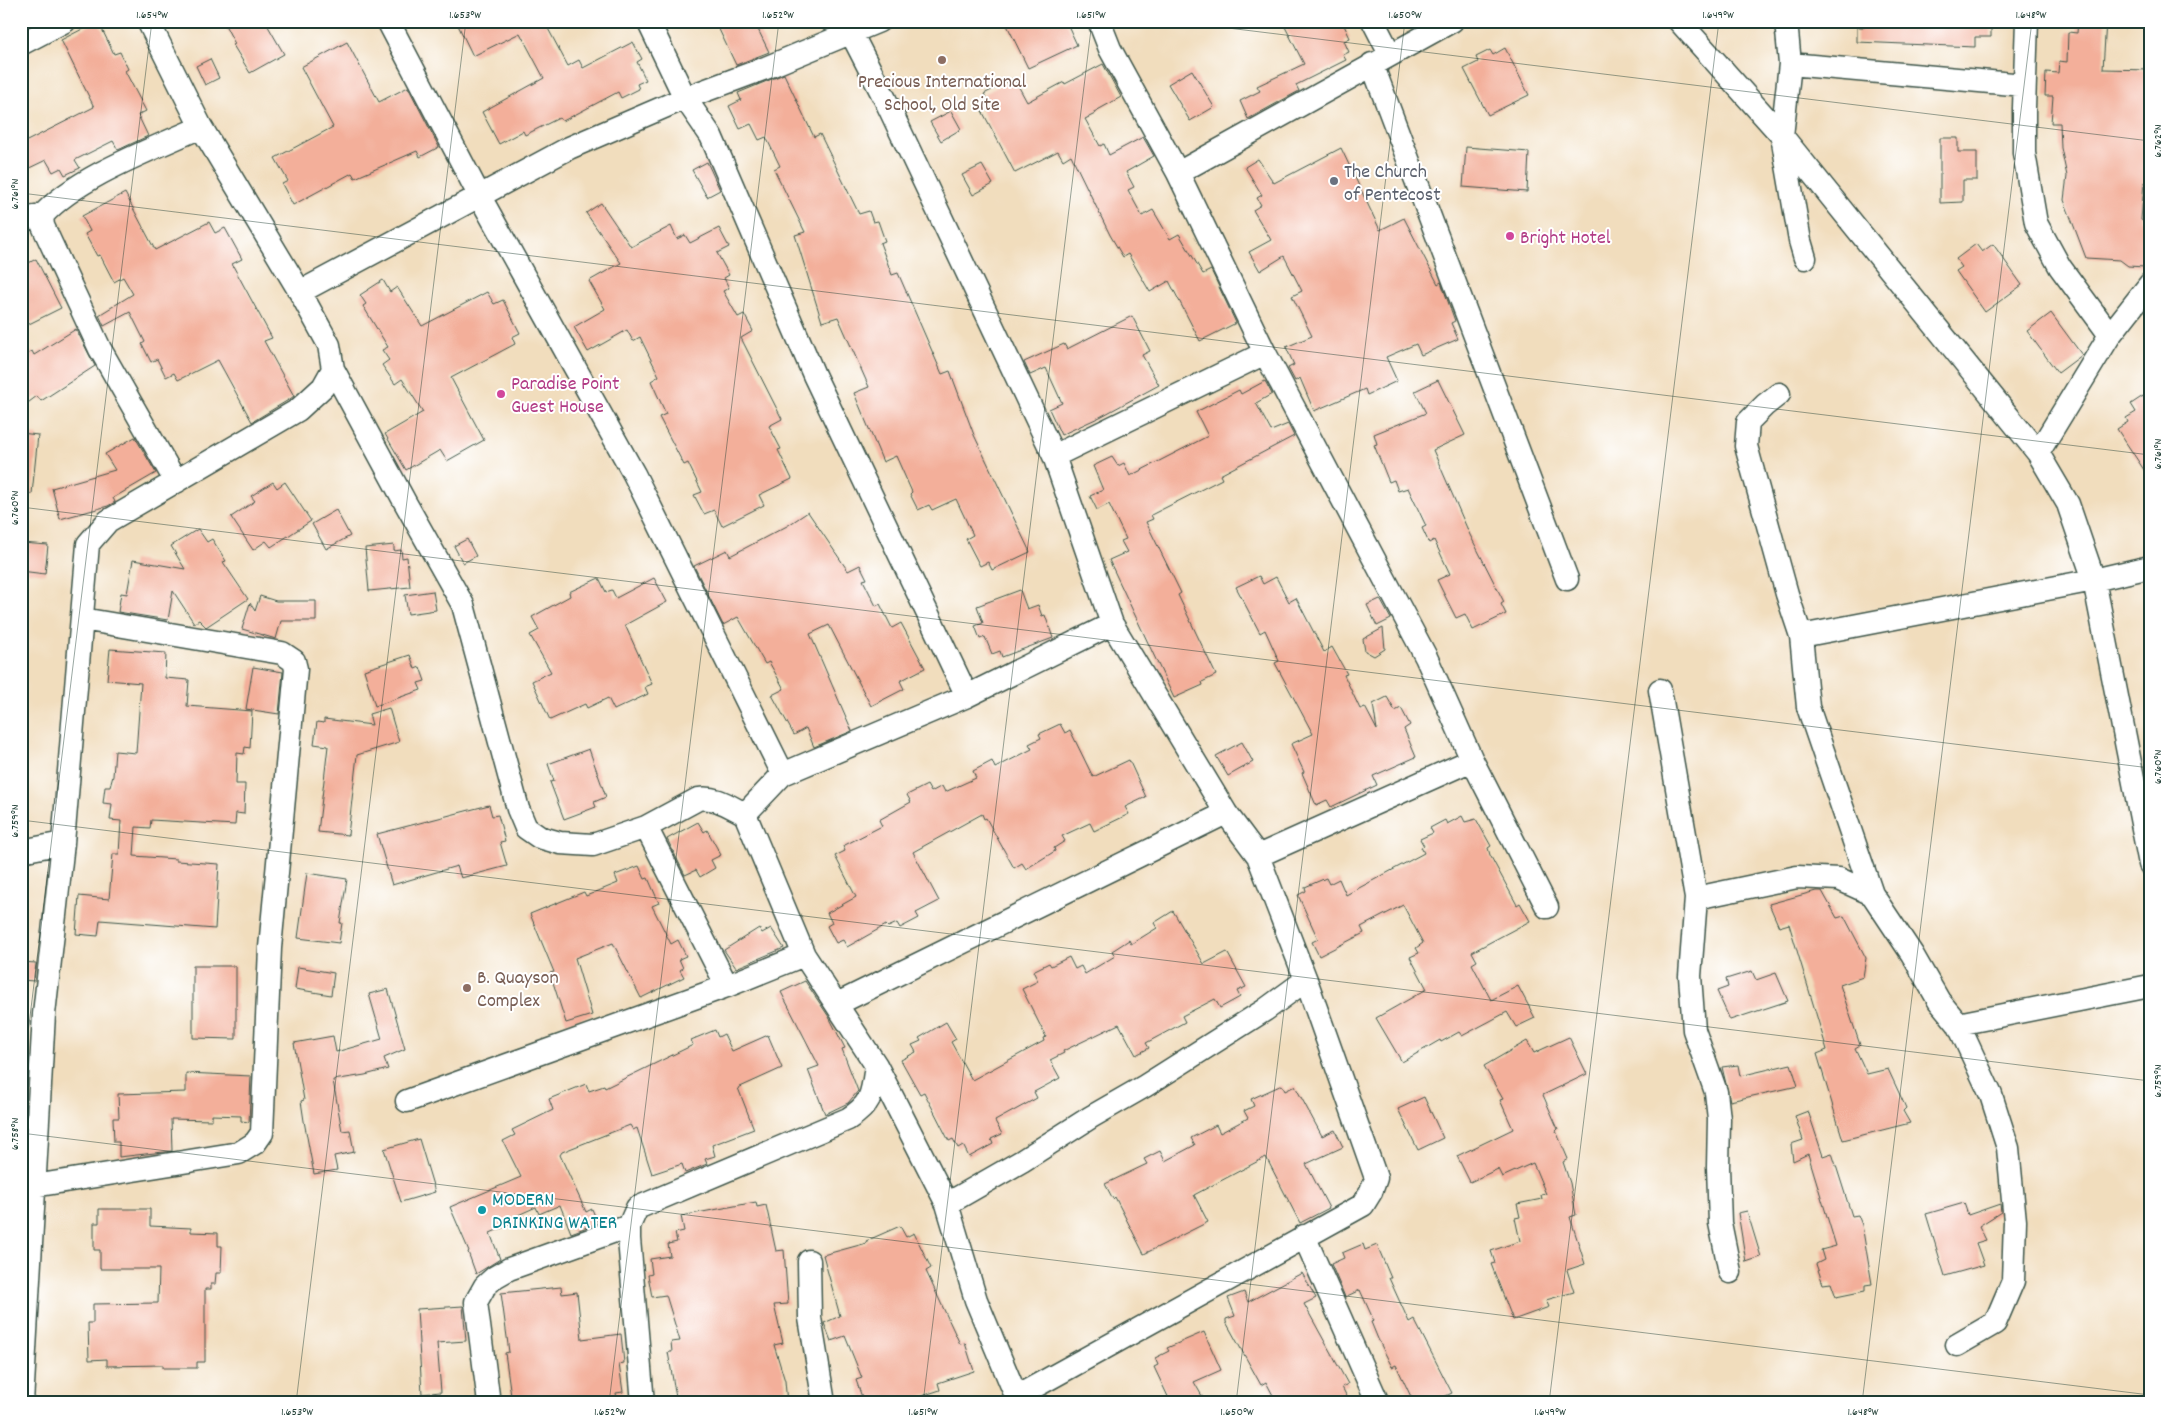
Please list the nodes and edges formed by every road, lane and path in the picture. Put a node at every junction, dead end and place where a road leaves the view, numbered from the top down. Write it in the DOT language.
graph roads {
  1 [pos="64,21"];
  2 [pos="148,21"];
  3 [pos="388,21"];
  4 [pos="648,21"];
  5 [pos="879,21"];
  6 [pos="1099,21"];
  7 [pos="1373,21"];
  8 [pos="1452,21"];
  9 [pos="1679,21"];
  10 [pos="1786,21"];
  11 [pos="2028,21"];
  12 [pos="848,28"];
  13 [pos="21,44"];
  14 [pos="1381,59"];
  15 [pos="1790,64"];
  16 [pos="2024,85"];
  17 [pos="685,98"];
  18 [pos="201,127"];
  19 [pos="1782,136"];
  20 [pos="1178,172"];
  21 [pos="479,195"];
  22 [pos="32,217"];
  23 [pos="1805,258"];
  24 [pos="2150,284"];
  25 [pos="300,292"];
  26 [pos="2110,336"];
  27 [pos="1265,353"];
  28 [pos="333,369"];
  29 [pos="1779,394"];
  30 [pos="2038,453"];
  31 [pos="1054,456"];
  32 [pos="176,482"];
  33 [pos="2150,567"];
  34 [pos="1568,579"];
  35 [pos="2094,580"];
  36 [pos="82,619"];
  37 [pos="1112,624"];
  38 [pos="1801,636"];
  39 [pos="1660,690"];
  40 [pos="967,696"];
  41 [pos="1472,760"];
  42 [pos="783,774"];
  43 [pos="1226,813"];
  44 [pos="745,814"];
  45 [pos="646,827"];
  46 [pos="63,844"];
  47 [pos="21,851"];
  48 [pos="1258,856"];
  49 [pos="2150,864"];
  50 [pos="1872,894"];
  51 [pos="1696,898"];
  52 [pos="1547,907"];
  53 [pos="804,955"];
  54 [pos="1306,980"];
  55 [pos="727,986"];
  56 [pos="2150,986"];
  57 [pos="837,1004"];
  58 [pos="1958,1024"];
  59 [pos="876,1065"];
  60 [pos="407,1101"];
  61 [pos="34,1186"];
  62 [pos="947,1204"];
  63 [pos="629,1226"];
  64 [pos="1304,1236"];
  65 [pos="809,1261"];
  66 [pos="1730,1272"];
  67 [pos="24,1334"];
  68 [pos="1957,1345"];
  69 [pos="1017,1400"];
  70 [pos="22,1403"];
  71 [pos="489,1403"];
  72 [pos="643,1403"];
  73 [pos="824,1403"];
  74 [pos="1378,1403"];
  1 -- 13 [label="street"];
  2 -- 18 [label="street"];
  3 -- 21 [label="street"];
  4 -- 17 [label="street"];
  5 -- 12 [label="street"];
  6 -- 20 [label="street"];
  7 -- 14 [label="street"];
  8 -- 14 [label="street"];
  9 -- 19 [label="street"];
  10 -- 15 [label="street"];
  11 -- 16 [label="street"];
  12 -- 17 [label="street"];
  12 -- 31 [label="street"];
  14 -- 20 [label="street"];
  14 -- 34 [label="street"];
  15 -- 16 [label="street"];
  15 -- 19 [label="street"];
  16 -- 26 [label="street"];
  17 -- 21 [label="street"];
  17 -- 40 [label="street"];
  18 -- 22 [label="street"];
  18 -- 25 [label="street"];
  19 -- 23 [label="street"];
  19 -- 30 [label="street"];
  20 -- 27 [label="street"];
  21 -- 25 [label="street"];
  21 -- 42 [label="street"];
  22 -- 32 [label="street"];
  24 -- 26 [label="street"];
  25 -- 28 [label="street"];
  26 -- 30 [label="street"];
  27 -- 31 [label="street"];
  27 -- 41 [label="street"];
  28 -- 32 [label="street"];
  28 -- 45 [label="street"];
  29 -- 38 [label="street"];
  30 -- 35 [label="street"];
  31 -- 37 [label="street"];
  32 -- 36 [label="street"];
  33 -- 35 [label="street"];
  35 -- 38 [label="street"];
  35 -- 49 [label="street"];
  36 -- 46 [label="street"];
  36 -- 61 [label="street"];
  37 -- 40 [label="street"];
  37 -- 43 [label="street"];
  38 -- 50 [label="street"];
  39 -- 51 [label="street"];
  40 -- 42 [label="street"];
  41 -- 48 [label="street"];
  41 -- 52 [label="street"];
  42 -- 44 [label="street"];
  43 -- 48 [label="street"];
  43 -- 57 [label="street"];
  44 -- 45 [label="street"];
  44 -- 53 [label="street"];
  45 -- 55 [label="street"];
  46 -- 47 [label="street"];
  46 -- 61 [label="street"];
  48 -- 54 [label="street"];
  50 -- 51 [label="street"];
  50 -- 58 [label="street"];
  51 -- 66 [label="street"];
  53 -- 55 [label="street"];
  53 -- 57 [label="street"];
  54 -- 62 [label="street"];
  54 -- 64 [label="street"];
  55 -- 60 [label="street"];
  56 -- 58 [label="street"];
  57 -- 59 [label="street"];
  58 -- 68 [label="street"];
  59 -- 62 [label="street"];
  59 -- 63 [label="street"];
  61 -- 67 [label="street"];
  62 -- 69 [label="street"];
  63 -- 71 [label="street"];
  63 -- 72 [label="street"];
  64 -- 69 [label="street"];
  64 -- 74 [label="street"];
  65 -- 73 [label="street"];
  67 -- 70 [label="street"];
}
